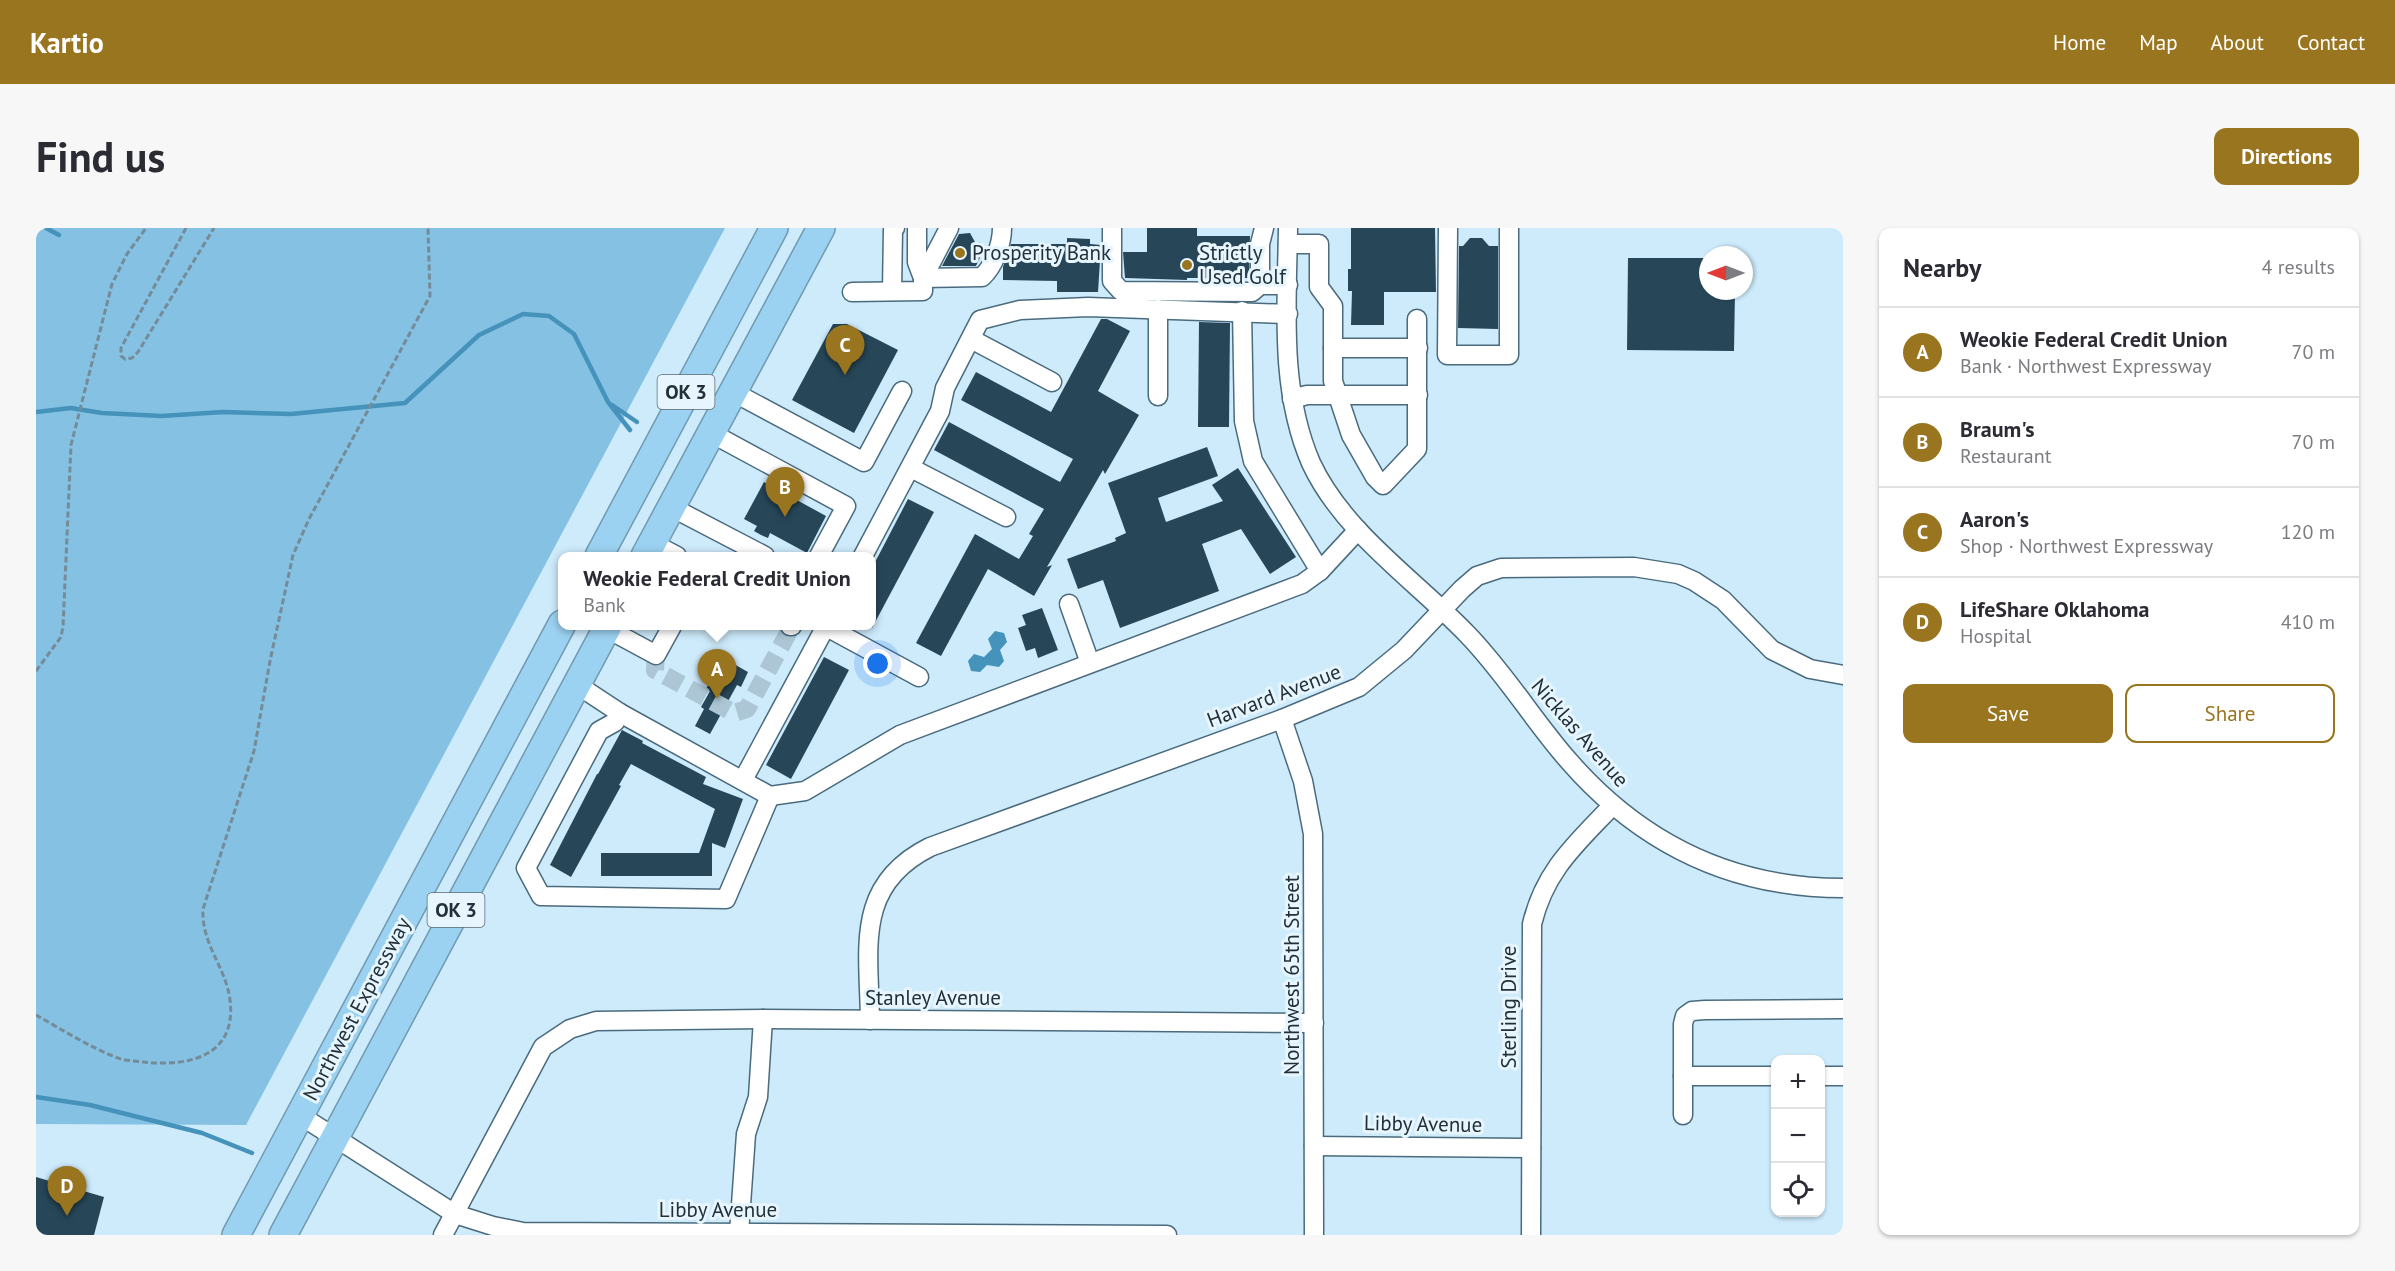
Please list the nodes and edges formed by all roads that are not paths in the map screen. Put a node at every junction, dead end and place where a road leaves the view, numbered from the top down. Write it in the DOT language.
graph roads {
  1 [pos="774,228"];
  2 [pos="821,228"];
  3 [pos="895,228"];
  4 [pos="917,228"];
  5 [pos="933,228"];
  6 [pos="949,228"];
  7 [pos="1002,228"];
  8 [pos="1112,228"];
  9 [pos="1264,228"];
  10 [pos="1448,228"];
  11 [pos="1509,228"];
  12 [pos="1288,236"];
  13 [pos="932,257"];
  14 [pos="923,278"];
  15 [pos="1260,285"];
  16 [pos="1288,285"];
  17 [pos="892,291"];
  18 [pos="852,292"];
  19 [pos="1158,309"];
  20 [pos="1246,312"];
  21 [pos="1288,314"];
  22 [pos="1418,319"];
  23 [pos="970,339"];
  24 [pos="1333,348"];
  25 [pos="1418,348"];
  26 [pos="1052,382"];
  27 [pos="902,391"];
  28 [pos="733,392"];
  29 [pos="1337,395"];
  30 [pos="1418,395"];
  31 [pos="1158,396"];
  32 [pos="1292,399"];
  33 [pos="711,433"];
  34 [pos="911,468"];
  35 [pos="671,507"];
  36 [pos="1006,517"];
  37 [pos="1358,530"];
  38 [pos="649,550"];
  39 [pos="601,552"];
  40 [pos="757,552"];
  41 [pos="821,552"];
  42 [pos="865,552"];
  43 [pos="1320,571"];
  44 [pos="1069,604"];
  45 [pos="1442,610"];
  46 [pos="559,630"];
  47 [pos="605,630"];
  48 [pos="612,630"];
  49 [pos="670,630"];
  50 [pos="823,630"];
  51 [pos="832,630"];
  52 [pos="1090,663"];
  53 [pos="540,665"];
  54 [pos="1843,675"];
  55 [pos="920,677"];
  56 [pos="576,684"];
  57 [pos="620,713"];
  58 [pos="1282,719"];
  59 [pos="742,780"];
  60 [pos="770,796"];
  61 [pos="1612,806"];
  62 [pos="1843,888"];
  63 [pos="1843,1010"];
  64 [pos="763,1019"];
  65 [pos="870,1020"];
  66 [pos="1314,1023"];
  67 [pos="1683,1076"];
  68 [pos="1771,1076"];
  69 [pos="1825,1076"];
  70 [pos="1843,1076"];
  71 [pos="1683,1115"];
  72 [pos="301,1116"];
  73 [pos="336,1136"];
  74 [pos="1314,1146"];
  75 [pos="1531,1148"];
  76 [pos="455,1214"];
  77 [pos="739,1233"];
  78 [pos="656,1234"];
  79 [pos="236,1235"];
  80 [pos="283,1235"];
  81 [pos="443,1235"];
  82 [pos="1167,1235"];
  83 [pos="1314,1235"];
  84 [pos="1531,1235"];
  1 -- 39 [label="highway, OK 3"];
  2 -- 28 [label="highway, OK 3"];
  3 -- 17 [label="street"];
  4 -- 14 [label="street"];
  5 -- 13 [label="street"];
  6 -- 13 [label="street"];
  7 -- 14 [label="street"];
  8 -- 15 [label="street"];
  9 -- 15 [label="street"];
  10 -- 11 [label="street"];
  12 -- 16 [label="street, Nicklas Avenue"];
  12 -- 24 [label="street"];
  13 -- 14 [label="street"];
  14 -- 17 [label="street"];
  15 -- 16 [label="street"];
  16 -- 21 [label="street, Nicklas Avenue"];
  17 -- 18 [label="street"];
  19 -- 20 [label="street"];
  19 -- 23 [label="street"];
  19 -- 31 [label="street"];
  20 -- 21 [label="street"];
  20 -- 43 [label="street"];
  21 -- 32 [label="street, Nicklas Avenue"];
  22 -- 25 [label="street"];
  23 -- 26 [label="street"];
  23 -- 34 [label="street"];
  24 -- 25 [label="street"];
  24 -- 29 [label="street"];
  25 -- 30 [label="street"];
  27 -- 28 [label="street"];
  28 -- 33 [label="highway, OK 3"];
  29 -- 30 [label="street"];
  29 -- 30 [label="street"];
  29 -- 32 [label="street"];
  32 -- 37 [label="street, Nicklas Avenue"];
  33 -- 35 [label="highway, OK 3"];
  33 -- 41 [label="street"];
  34 -- 36 [label="street"];
  34 -- 42 [label="street"];
  35 -- 38 [label="highway, OK 3"];
  35 -- 40 [label="street"];
  37 -- 43 [label="street"];
  37 -- 45 [label="street, Nicklas Avenue"];
  43 -- 52 [label="street"];
  44 -- 52 [label="street"];
  45 -- 54 [label="street, Harvard Avenue"];
  45 -- 58 [label="street, Harvard Avenue"];
  45 -- 61 [label="street, Nicklas Avenue"];
  46 -- 53 [label="highway, Northwest Expressway / OK 3"];
  47 -- 56 [label="highway, Northwest Expressway / OK 3"];
  48 -- 49 [label="street"];
  50 -- 59 [label="street"];
  51 -- 55 [label="street"];
  52 -- 60 [label="street"];
  53 -- 56 [label="highway"];
  53 -- 72 [label="highway, Northwest Expressway / OK 3"];
  56 -- 57 [label="street"];
  56 -- 73 [label="highway, Northwest Expressway / OK 3"];
  57 -- 59 [label="street"];
  57 -- 60 [label="street"];
  58 -- 65 [label="street, Harvard Avenue"];
  58 -- 66 [label="street, Northwest 65th Street"];
  59 -- 60 [label="street"];
  61 -- 62 [label="street, Nicklas Avenue"];
  61 -- 75 [label="street, Sterling Drive"];
  63 -- 67 [label="street"];
  64 -- 65 [label="street, Stanley Avenue"];
  64 -- 76 [label="street, Stanley Avenue"];
  64 -- 77 [label="street"];
  65 -- 66 [label="street, Stanley Avenue"];
  66 -- 74 [label="street, Northwest 65th Street"];
  67 -- 68 [label="street"];
  67 -- 71 [label="street"];
  69 -- 70 [label="street"];
  72 -- 73 [label="street, Libby Avenue"];
  72 -- 79 [label="highway, Northwest Expressway / OK 3"];
  73 -- 76 [label="street, Libby Avenue"];
  73 -- 80 [label="highway, Northwest Expressway / OK 3"];
  74 -- 75 [label="street, Libby Avenue"];
  74 -- 83 [label="street, Northwest 65th Street"];
  75 -- 84 [label="street, Sterling Drive"];
  76 -- 78 [label="street, Libby Avenue"];
  76 -- 81 [label="street, Stanley Avenue"];
  77 -- 78 [label="street, Libby Avenue"];
  77 -- 82 [label="street, Libby Avenue"];
}
